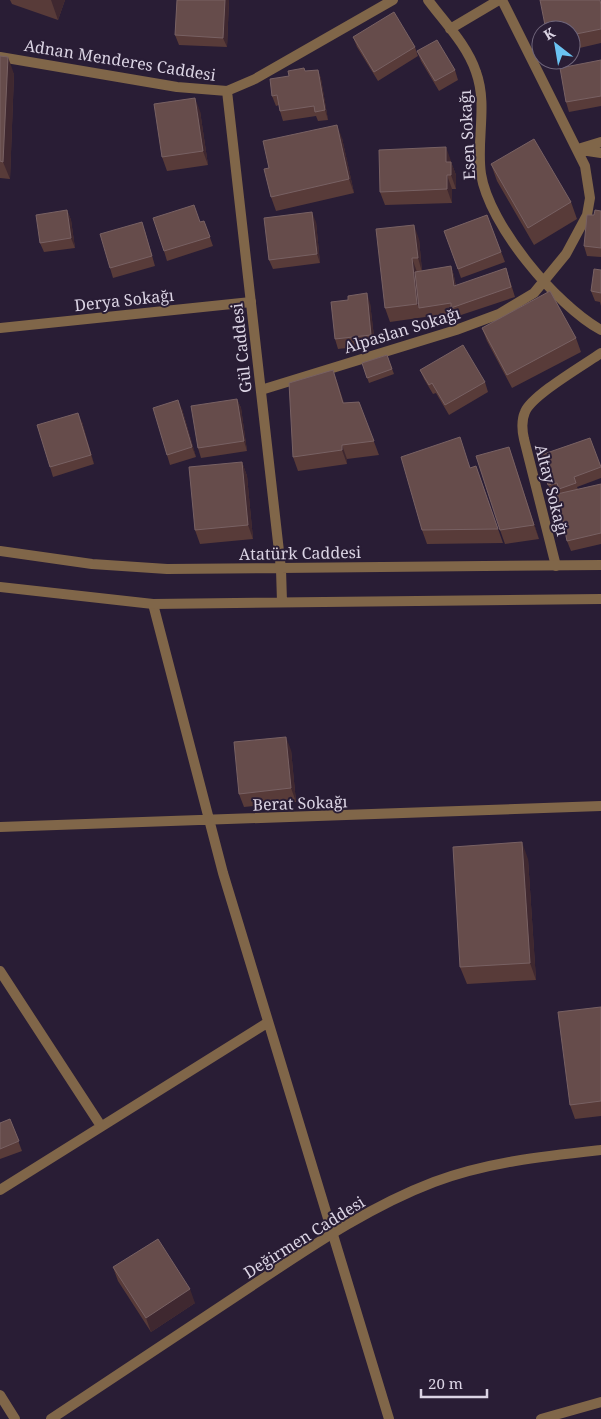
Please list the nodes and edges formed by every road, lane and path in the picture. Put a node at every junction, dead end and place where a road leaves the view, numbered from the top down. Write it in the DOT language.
graph roads {
  1 [pos="428,0"];
  2 [pos="500,0"];
  3 [pos="386,2"];
  4 [pos="450,29"];
  5 [pos="0,57"];
  6 [pos="227,91"];
  7 [pos="601,142"];
  8 [pos="578,150"];
  9 [pos="601,153"];
  10 [pos="544,284"];
  11 [pos="251,302"];
  12 [pos="0,328"];
  13 [pos="601,330"];
  14 [pos="601,353"];
  15 [pos="261,390"];
  16 [pos="0,551"];
  17 [pos="601,565"];
  18 [pos="556,566"];
  19 [pos="281,569"];
  20 [pos="0,587"];
  21 [pos="601,598"];
  22 [pos="282,602"];
  23 [pos="153,604"];
  24 [pos="601,806"];
  25 [pos="211,821"];
  26 [pos="0,827"];
  27 [pos="0,971"];
  28 [pos="267,1023"];
  29 [pos="101,1126"];
  30 [pos="601,1150"];
  31 [pos="0,1190"];
  32 [pos="331,1234"];
  33 [pos="0,1395"];
  34 [pos="601,1402"];
  35 [pos="15,1419"];
  36 [pos="51,1419"];
  37 [pos="389,1419"];
  38 [pos="541,1419"];
  1 -- 4 [label="street, Esen Sokağı"];
  2 -- 4 [label="street"];
  2 -- 8 [label="street, Alpaslan Sokağı"];
  3 -- 6 [label="street, Adnan Menderes Caddesi"];
  4 -- 10 [label="street, Esen Sokağı"];
  5 -- 6 [label="street, Adnan Menderes Caddesi"];
  6 -- 11 [label="street, Gül Caddesi"];
  7 -- 8 [label="street"];
  8 -- 9 [label="street"];
  8 -- 10 [label="street, Alpaslan Sokağı"];
  10 -- 13 [label="street, Esen Sokağı"];
  10 -- 15 [label="street, Alpaslan Sokağı"];
  11 -- 12 [label="street, Derya Sokağı"];
  11 -- 15 [label="street, Gül Caddesi"];
  14 -- 18 [label="street, Altay Sokağı"];
  15 -- 19 [label="street, Gül Caddesi"];
  16 -- 19 [label="street, Atatürk Caddesi"];
  17 -- 18 [label="street, Atatürk Caddesi"];
  18 -- 19 [label="street, Atatürk Caddesi"];
  19 -- 22 [label="street, Gül Caddesi"];
  20 -- 23 [label="street"];
  21 -- 22 [label="street"];
  22 -- 23 [label="street"];
  23 -- 25 [label="street"];
  24 -- 25 [label="street, Berat Sokağı"];
  25 -- 26 [label="street, Berat Sokağı"];
  25 -- 28 [label="street"];
  27 -- 29 [label="street"];
  28 -- 29 [label="street"];
  28 -- 32 [label="street"];
  29 -- 31 [label="street"];
  30 -- 32 [label="street, Değirmen Caddesi"];
  32 -- 36 [label="street, Değirmen Caddesi"];
  32 -- 37 [label="street"];
  33 -- 35 [label="street"];
  34 -- 38 [label="street"];
}
